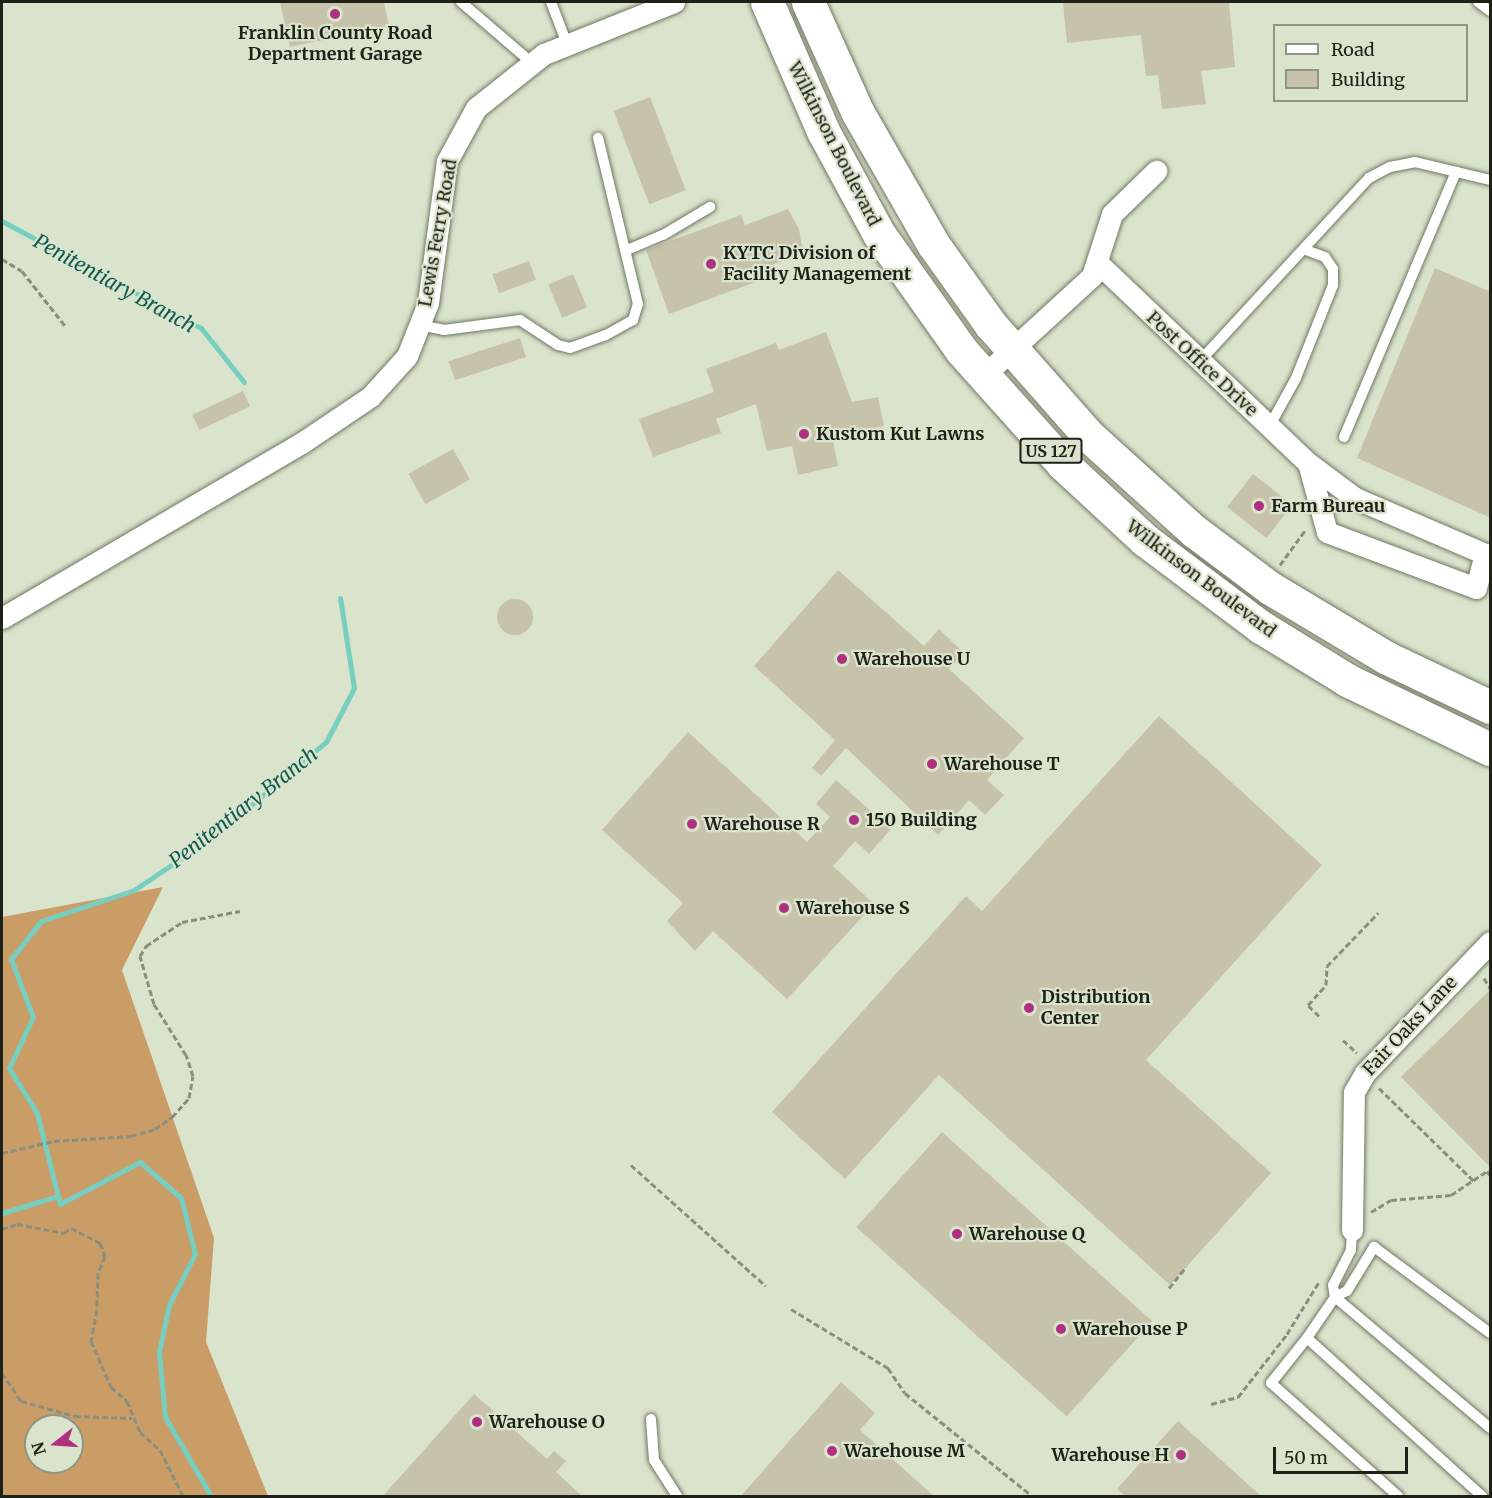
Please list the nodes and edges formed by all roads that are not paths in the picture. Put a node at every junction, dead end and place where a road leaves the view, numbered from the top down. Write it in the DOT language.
graph roads {
  1 [pos="461,2"];
  2 [pos="550,2"];
  3 [pos="674,2"];
  4 [pos="767,2"];
  5 [pos="807,2"];
  6 [pos="1478,2"];
  7 [pos="1491,11"];
  8 [pos="567,44"];
  9 [pos="531,62"];
  10 [pos="598,138"];
  11 [pos="1156,171"];
  12 [pos="1456,172"];
  13 [pos="1491,180"];
  14 [pos="710,207"];
  15 [pos="1303,249"];
  16 [pos="627,250"];
  17 [pos="1099,264"];
  18 [pos="419,325"];
  19 [pos="1011,350"];
  20 [pos="1199,362"];
  21 [pos="983,376"];
  22 [pos="1269,427"];
  23 [pos="1344,437"];
  24 [pos="1308,463"];
  25 [pos="2,618"];
  26 [pos="1491,707"];
  27 [pos="1491,749"];
  28 [pos="1491,942"];
  29 [pos="1352,1230"];
  30 [pos="1335,1297"];
  31 [pos="1491,1333"];
  32 [pos="1307,1338"];
  33 [pos="651,1419"];
  34 [pos="1491,1428"];
  35 [pos="677,1497"];
  36 [pos="1398,1497"];
  37 [pos="1482,1497"];
  1 -- 9 [label="lane"];
  2 -- 8 [label="lane"];
  3 -- 8 [label="street, Lewis Ferry Road"];
  4 -- 21 [label="highway, Wilkinson Boulevard / US 127"];
  5 -- 19 [label="highway, Wilkinson Boulevard / US 127"];
  6 -- 7 [label="lane"];
  8 -- 9 [label="street, Lewis Ferry Road"];
  9 -- 18 [label="street, Lewis Ferry Road"];
  10 -- 16 [label="lane"];
  11 -- 17 [label="street"];
  12 -- 13 [label="lane"];
  12 -- 15 [label="lane"];
  12 -- 23 [label="lane"];
  14 -- 16 [label="lane"];
  15 -- 20 [label="lane"];
  15 -- 22 [label="lane"];
  16 -- 18 [label="lane"];
  17 -- 19 [label="street"];
  17 -- 20 [label="street, Post Office Drive"];
  18 -- 25 [label="street, Lewis Ferry Road"];
  19 -- 21 [label="street"];
  19 -- 26 [label="highway, Wilkinson Boulevard / US 127"];
  20 -- 22 [label="street, Post Office Drive"];
  21 -- 27 [label="highway, Wilkinson Boulevard / US 127"];
  22 -- 24 [label="street, Post Office Drive"];
  24 -- 24 [label="street, Post Office Drive"];
  28 -- 29 [label="street, Fair Oaks Lane"];
  29 -- 30 [label="lane"];
  30 -- 31 [label="lane"];
  30 -- 32 [label="lane"];
  30 -- 34 [label="lane"];
  32 -- 36 [label="lane"];
  32 -- 37 [label="lane"];
  33 -- 35 [label="lane"];
}
